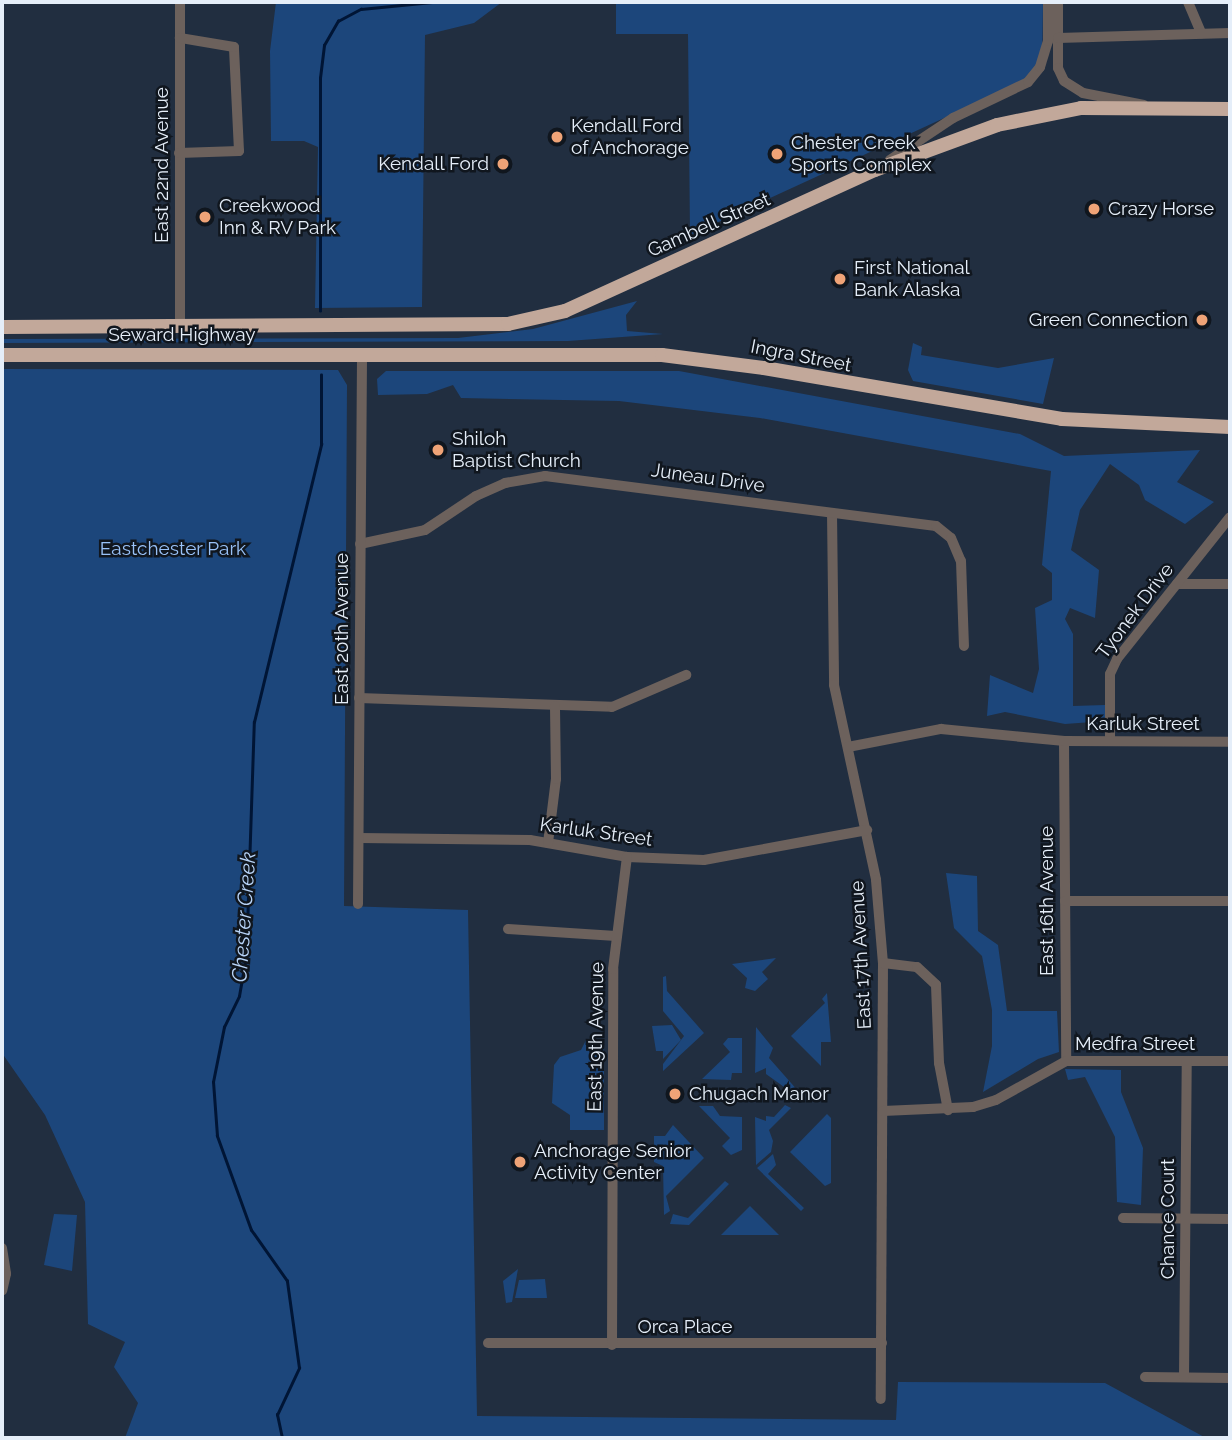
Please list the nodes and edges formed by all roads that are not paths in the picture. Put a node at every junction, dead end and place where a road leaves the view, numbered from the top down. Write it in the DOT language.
graph roads {
  1 [pos="180,2"];
  2 [pos="1048,2"];
  3 [pos="1058,2"];
  4 [pos="1188,2"];
  5 [pos="1201,33"];
  6 [pos="1230,33"];
  7 [pos="180,38"];
  8 [pos="1058,38"];
  9 [pos="1230,109"];
  10 [pos="1162,110"];
  11 [pos="179,153"];
  12 [pos="875,170"];
  13 [pos="2,327"];
  14 [pos="180,327"];
  15 [pos="361,327"];
  16 [pos="362,354"];
  17 [pos="2,355"];
  18 [pos="1230,427"];
  19 [pos="832,513"];
  20 [pos="1230,517"];
  21 [pos="360,544"];
  22 [pos="1177,584"];
  23 [pos="1230,584"];
  24 [pos="964,646"];
  25 [pos="686,675"];
  26 [pos="359,698"];
  27 [pos="555,706"];
  28 [pos="1064,741"];
  29 [pos="1110,741"];
  30 [pos="1230,742"];
  31 [pos="848,747"];
  32 [pos="867,830"];
  33 [pos="360,838"];
  34 [pos="548,843"];
  35 [pos="627,857"];
  36 [pos="1065,901"];
  37 [pos="1230,901"];
  38 [pos="358,904"];
  39 [pos="508,929"];
  40 [pos="616,936"];
  41 [pos="883,963"];
  42 [pos="1066,1061"];
  43 [pos="1187,1061"];
  44 [pos="1230,1061"];
  45 [pos="948,1110"];
  46 [pos="883,1111"];
  47 [pos="1123,1218"];
  48 [pos="1185,1219"];
  49 [pos="1230,1219"];
  50 [pos="2,1248"];
  51 [pos="2,1291"];
  52 [pos="488,1343"];
  53 [pos="881,1343"];
  54 [pos="612,1345"];
  55 [pos="1144,1377"];
  56 [pos="1184,1377"];
  57 [pos="1229,1379"];
  58 [pos="881,1399"];
  1 -- 7 [label="street, East 22nd Avenue"];
  2 -- 12 [label="street"];
  3 -- 8 [label="street"];
  4 -- 5 [label="street"];
  5 -- 6 [label="street"];
  5 -- 8 [label="street"];
  7 -- 11 [label="street, East 22nd Avenue"];
  7 -- 11 [label="street"];
  8 -- 10 [label="street"];
  9 -- 10 [label="highway, Gambell Street"];
  10 -- 12 [label="highway, Gambell Street"];
  11 -- 14 [label="street, East 22nd Avenue"];
  12 -- 15 [label="highway, Gambell Street"];
  13 -- 14 [label="highway, Seward Highway"];
  14 -- 15 [label="highway, Seward Highway"];
  16 -- 17 [label="highway, Seward Highway"];
  16 -- 18 [label="highway, Ingra Street"];
  16 -- 21 [label="street, East 20th Avenue"];
  19 -- 21 [label="street, Juneau Drive"];
  19 -- 24 [label="street, Juneau Drive"];
  19 -- 31 [label="street, East 17th Avenue"];
  20 -- 22 [label="street, Tyonek Drive"];
  21 -- 26 [label="street, East 20th Avenue"];
  22 -- 23 [label="street"];
  22 -- 29 [label="street, Tyonek Drive"];
  25 -- 27 [label="street"];
  26 -- 27 [label="street"];
  26 -- 33 [label="street, East 20th Avenue"];
  27 -- 34 [label="street"];
  28 -- 29 [label="street, Karluk Street"];
  28 -- 31 [label="street, Karluk Street"];
  28 -- 36 [label="street, East 16th Avenue"];
  29 -- 30 [label="street, Karluk Street"];
  31 -- 32 [label="street, East 17th Avenue"];
  32 -- 35 [label="street, Karluk Street"];
  32 -- 41 [label="street, East 17th Avenue"];
  33 -- 34 [label="street, Karluk Street"];
  33 -- 38 [label="street, East 20th Avenue"];
  34 -- 35 [label="street, Karluk Street"];
  35 -- 40 [label="street, East 19th Avenue"];
  36 -- 37 [label="street"];
  36 -- 42 [label="street, East 16th Avenue"];
  39 -- 40 [label="street"];
  40 -- 54 [label="street, East 19th Avenue"];
  41 -- 45 [label="street"];
  41 -- 46 [label="street, East 17th Avenue"];
  42 -- 43 [label="street, Medfra Street"];
  42 -- 45 [label="street, Medfra Street"];
  43 -- 44 [label="street, Medfra Street"];
  43 -- 48 [label="street, Chance Court"];
  45 -- 46 [label="street, Medfra Street"];
  46 -- 53 [label="street, East 17th Avenue"];
  47 -- 48 [label="street"];
  48 -- 49 [label="street"];
  48 -- 56 [label="street, Chance Court"];
  50 -- 51 [label="street"];
  52 -- 54 [label="street, Orca Place"];
  53 -- 54 [label="street, Orca Place"];
  53 -- 58 [label="street, East 17th Avenue"];
  55 -- 56 [label="street"];
  56 -- 57 [label="street"];
}
